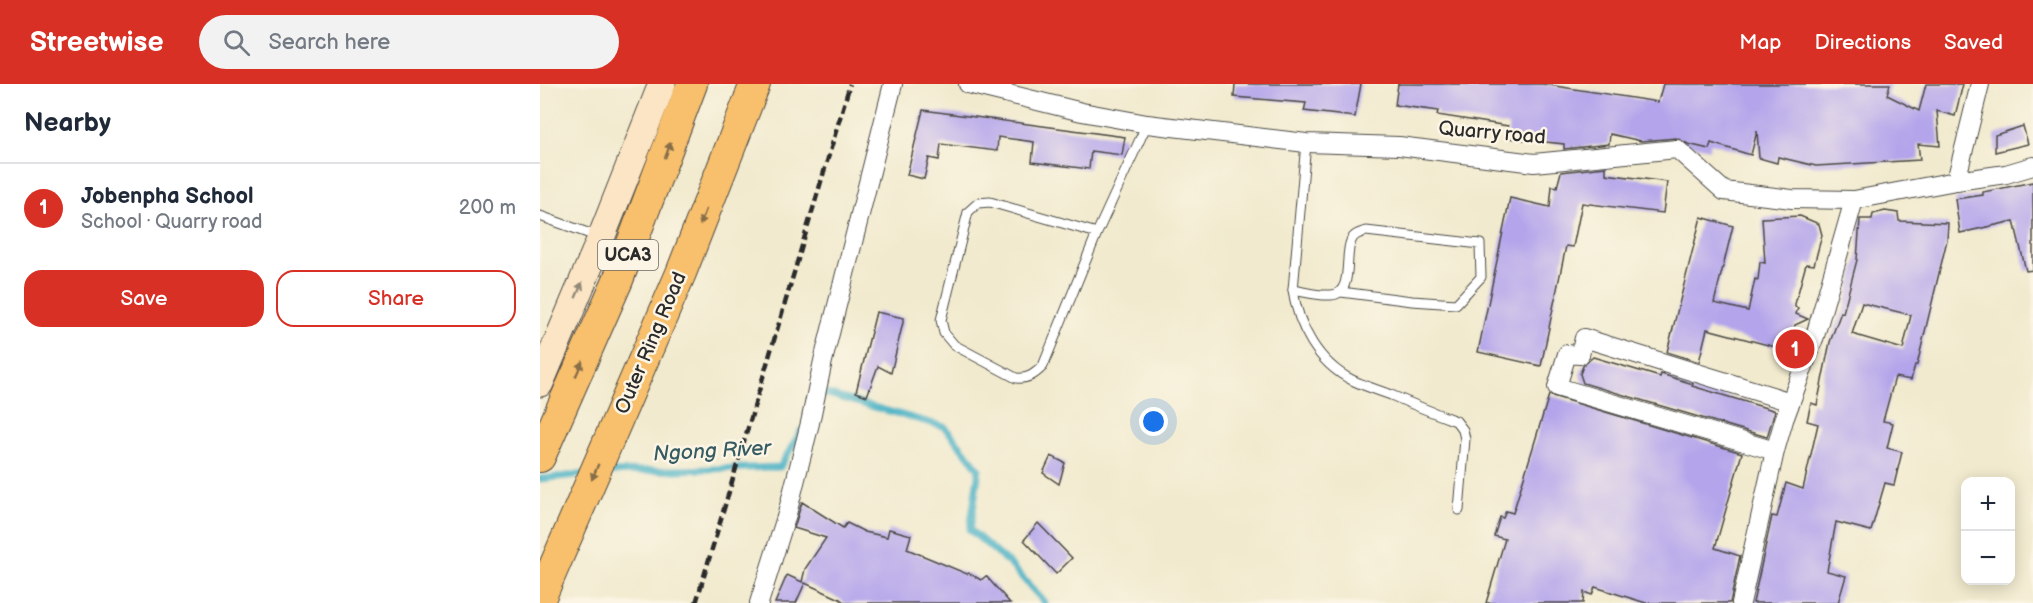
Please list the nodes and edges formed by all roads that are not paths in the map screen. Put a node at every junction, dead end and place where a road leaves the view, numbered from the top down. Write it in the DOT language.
graph roads {
  1 [pos="662,84"];
  2 [pos="692,84"];
  3 [pos="755,84"];
  4 [pos="893,84"];
  5 [pos="968,84"];
  6 [pos="1980,84"];
  7 [pos="1147,124"];
  8 [pos="1306,143"];
  9 [pos="2033,166"];
  10 [pos="1956,181"];
  11 [pos="652,192"];
  12 [pos="1854,200"];
  13 [pos="540,216"];
  14 [pos="605,228"];
  15 [pos="1097,233"];
  16 [pos="1293,290"];
  17 [pos="1341,292"];
  18 [pos="541,377"];
  19 [pos="1791,402"];
  20 [pos="1775,451"];
  21 [pos="540,457"];
  22 [pos="1459,510"];
  23 [pos="544,590"];
  24 [pos="759,603"];
  25 [pos="1741,603"];
  1 -- 14 [label="main road, UCA3"];
  11 -- 2 [label="main road, UCA3, one-way"];
  3 -- 23 [label="main road, Outer Ring Road / UCA3, one-way"];
  4 -- 24 [label="street"];
  5 -- 7 [label="street, Quarry road"];
  6 -- 10 [label="street"];
  7 -- 8 [label="street, Quarry road"];
  7 -- 15 [label="lane"];
  8 -- 12 [label="street, Quarry road"];
  8 -- 16 [label="lane"];
  9 -- 10 [label="street, Quarry road"];
  10 -- 12 [label="street, Quarry road"];
  11 -- 14 [label="main road"];
  21 -- 11 [label="main road, UCA3, one-way"];
  12 -- 19 [label="street"];
  13 -- 14 [label="lane"];
  18 -- 14 [label="main road, UCA3, one-way"];
  15 -- 15 [label="lane"];
  16 -- 17 [label="lane"];
  16 -- 22 [label="lane"];
  17 -- 17 [label="lane"];
  19 -- 20 [label="street"];
  19 -- 20 [label="street"];
  20 -- 25 [label="street"];
}
